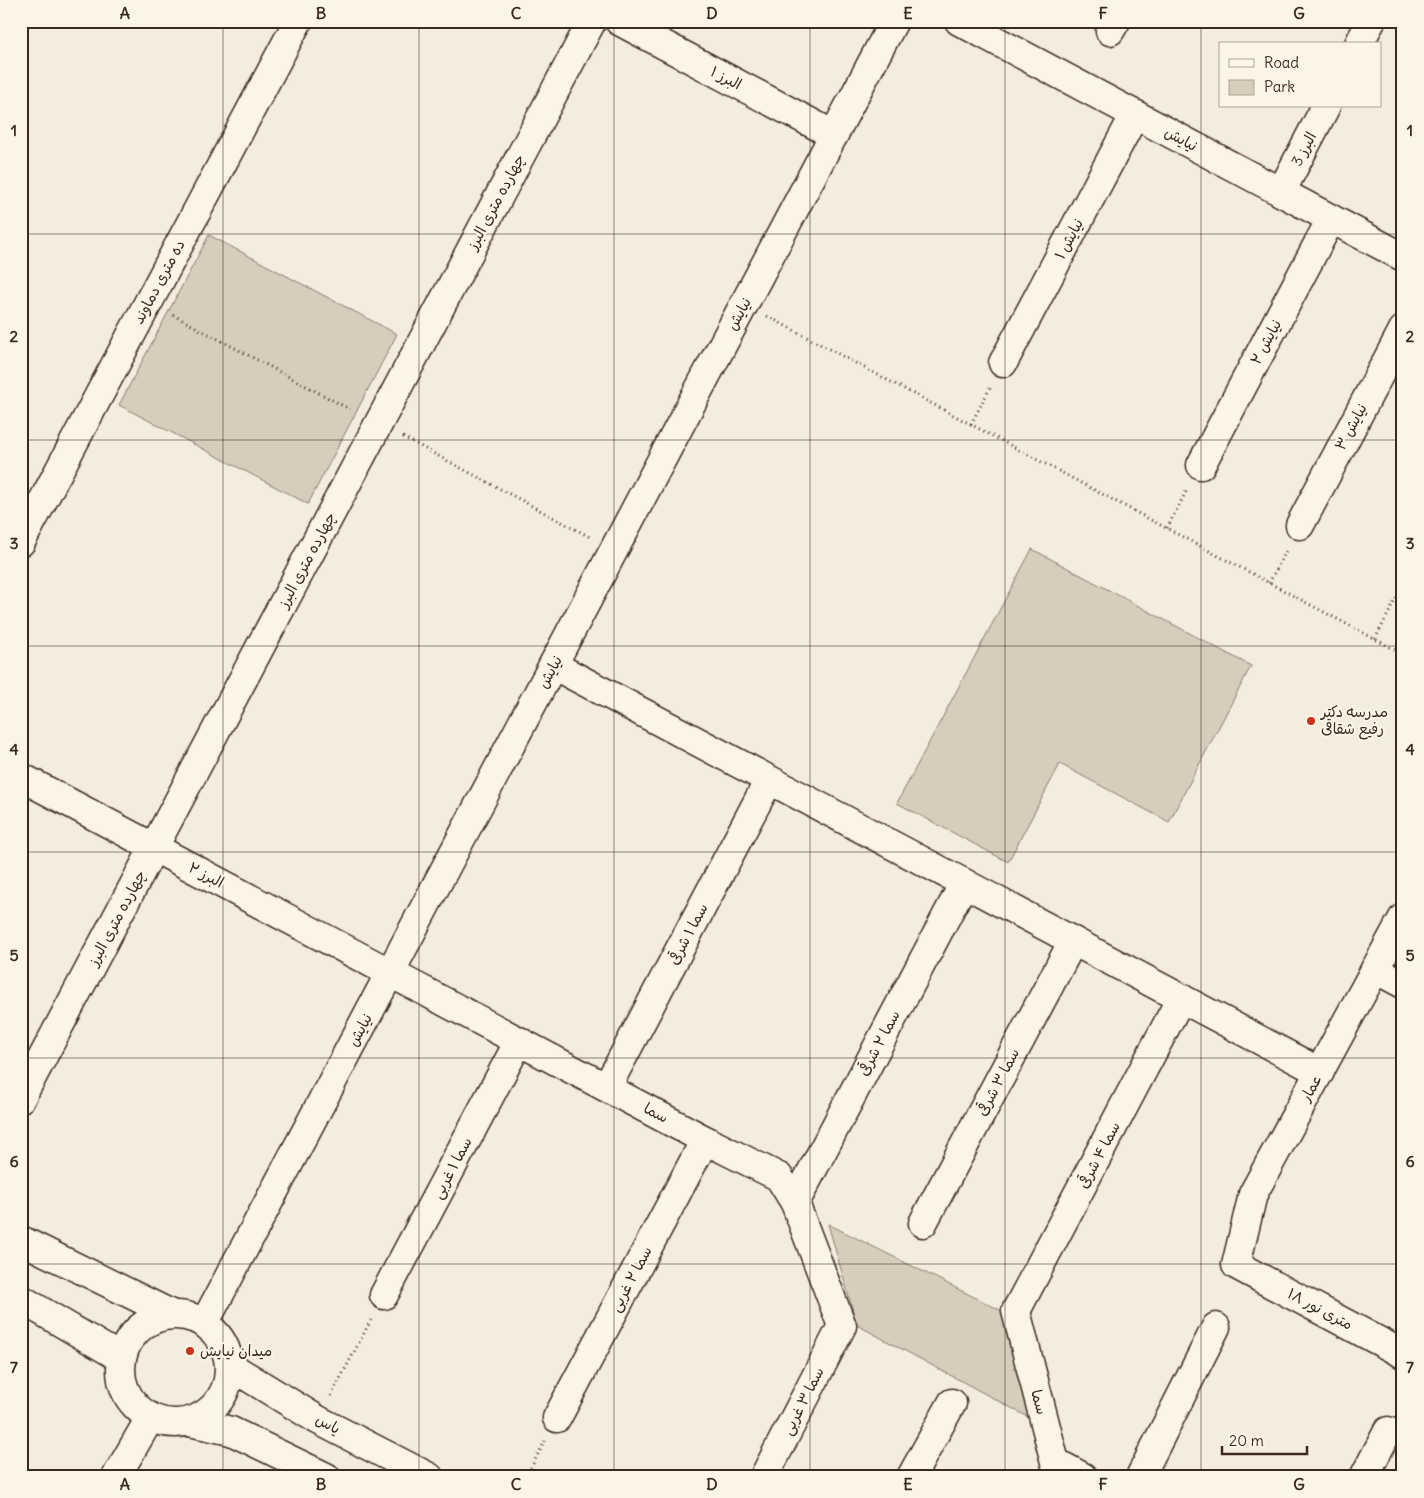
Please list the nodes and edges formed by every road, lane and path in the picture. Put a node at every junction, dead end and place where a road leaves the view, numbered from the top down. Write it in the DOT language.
graph roads {
  1 [pos="298,21"];
  2 [pos="592,21"];
  3 [pos="619,21"];
  4 [pos="894,21"];
  5 [pos="959,21"];
  6 [pos="1371,21"];
  7 [pos="1360,42"];
  8 [pos="1325,108"];
  9 [pos="1135,114"];
  10 [pos="834,135"];
  11 [pos="1281,192"];
  12 [pos="1331,219"];
  13 [pos="1403,257"];
  14 [pos="744,304"];
  15 [pos="1403,330"];
  16 [pos="1003,363"];
  17 [pos="971,424"];
  18 [pos="1201,465"];
  19 [pos="1300,525"];
  20 [pos="1166,528"];
  21 [pos="21,542"];
  22 [pos="1269,583"];
  23 [pos="1403,586"];
  24 [pos="1374,639"];
  25 [pos="1403,654"];
  26 [pos="553,665"];
  27 [pos="21,777"];
  28 [pos="769,780"];
  29 [pos="154,847"];
  30 [pos="964,883"];
  31 [pos="1403,918"];
  32 [pos="1073,941"];
  33 [pos="1375,970"];
  34 [pos="390,972"];
  35 [pos="1403,984"];
  36 [pos="1181,998"];
  37 [pos="519,1041"];
  38 [pos="1320,1072"];
  39 [pos="606,1087"];
  40 [pos="21,1098"];
  41 [pos="705,1140"];
  42 [pos="794,1202"];
  43 [pos="923,1223"];
  44 [pos="21,1240"];
  45 [pos="1236,1265"];
  46 [pos="384,1295"];
  47 [pos="21,1299"];
  48 [pos="1016,1311"];
  49 [pos="171,1314"];
  50 [pos="205,1322"];
  51 [pos="842,1326"];
  52 [pos="1216,1327"];
  53 [pos="1403,1354"];
  54 [pos="121,1358"];
  55 [pos="230,1366"];
  56 [pos="952,1403"];
  57 [pos="150,1418"];
  58 [pos="557,1418"];
  59 [pos="318,1420"];
  60 [pos="190,1422"];
  61 [pos="1388,1431"];
  62 [pos="1051,1469"];
  63 [pos="116,1477"];
  64 [pos="326,1477"];
  65 [pos="428,1477"];
  66 [pos="526,1477"];
  67 [pos="764,1477"];
  68 [pos="912,1477"];
  69 [pos="1082,1477"];
  70 [pos="1140,1477"];
  71 [pos="1364,1477"];
  1 -- 21 [label="street, ده متری دماوند"];
  2 -- 29 [label="street, چهارده متری البرز"];
  3 -- 10 [label="street, البرز ۱"];
  4 -- 10 [label="street, نیایش"];
  5 -- 9 [label="street, نیایش"];
  6 -- 7 [label="street"];
  8 -- 11 [label="street, البرز 3"];
  9 -- 11 [label="street, نیایش"];
  9 -- 16 [label="street, نیایش ۱"];
  10 -- 14 [label="street, نیایش"];
  11 -- 12 [label="street, نیایش"];
  12 -- 13 [label="street, نیایش"];
  12 -- 18 [label="street, نیایش ۲"];
  14 -- 17 [label="path"];
  14 -- 26 [label="street, نیایش"];
  15 -- 19 [label="street, نیایش ۳"];
  16 -- 17 [label="path"];
  17 -- 20 [label="path"];
  18 -- 20 [label="path"];
  19 -- 22 [label="path"];
  20 -- 22 [label="path"];
  22 -- 24 [label="path"];
  23 -- 24 [label="path"];
  24 -- 25 [label="path"];
  26 -- 28 [label="street"];
  26 -- 34 [label="street, نیایش"];
  27 -- 29 [label="street, البرز ۲"];
  28 -- 30 [label="street"];
  28 -- 39 [label="street, سما ۱ شرقی"];
  29 -- 34 [label="street, البرز ۲"];
  29 -- 40 [label="street, چهارده متری البرز"];
  30 -- 32 [label="street"];
  30 -- 42 [label="street, سما ۲ شرقی"];
  31 -- 33 [label="street, عمار"];
  32 -- 36 [label="street"];
  32 -- 43 [label="street, سما ۳ شرقی"];
  33 -- 35 [label="street"];
  33 -- 38 [label="street, عمار"];
  34 -- 37 [label="street, سما"];
  34 -- 50 [label="street, نیایش"];
  36 -- 38 [label="street"];
  36 -- 48 [label="street, سما ۴ شرقی"];
  37 -- 39 [label="street, سما"];
  37 -- 46 [label="street, سما ۱ غربی"];
  38 -- 45 [label="street, عمار"];
  39 -- 41 [label="street, سما"];
  41 -- 42 [label="street, سما"];
  41 -- 58 [label="street, سما ۲ غربی"];
  42 -- 51 [label="street, سما"];
  44 -- 49 [label="street"];
  45 -- 53 [label="street, ۱۸ متری نور"];
  46 -- 59 [label="path"];
  47 -- 54 [label="street"];
  48 -- 62 [label="street, سما"];
  49 -- 50 [label="street"];
  49 -- 54 [label="street"];
  50 -- 55 [label="street"];
  51 -- 67 [label="street, سما ۳ غربی"];
  52 -- 70 [label="street"];
  54 -- 57 [label="street"];
  55 -- 59 [label="street, یاس"];
  55 -- 60 [label="street"];
  56 -- 68 [label="street"];
  57 -- 60 [label="street"];
  57 -- 63 [label="street"];
  58 -- 66 [label="path"];
  59 -- 65 [label="street, یاس"];
  60 -- 64 [label="street"];
  61 -- 71 [label="street"];
  62 -- 69 [label="street, سما"];
}
